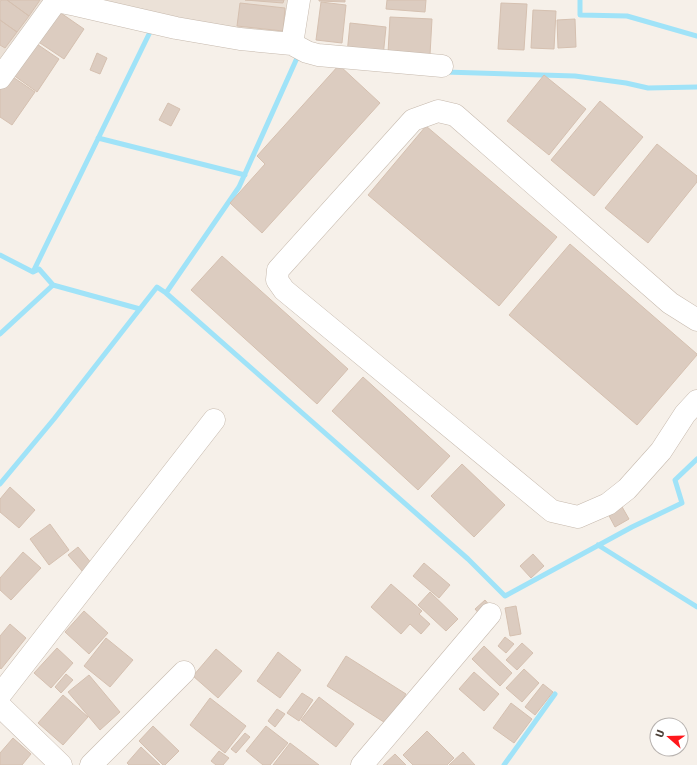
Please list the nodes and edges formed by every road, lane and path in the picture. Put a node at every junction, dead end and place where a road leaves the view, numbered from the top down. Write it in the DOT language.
graph roads {
  1 [pos="55,0"];
  2 [pos="299,0"];
  3 [pos="292,44"];
  4 [pos="442,66"];
  5 [pos="0,78"];
  6 [pos="697,320"];
  7 [pos="697,401"];
  8 [pos="214,420"];
  9 [pos="490,614"];
  10 [pos="184,672"];
  11 [pos="0,695"];
  12 [pos="0,706"];
  13 [pos="60,765"];
  14 [pos="91,765"];
  15 [pos="362,765"];
  1 -- 3 [label="street"];
  1 -- 5 [label="street"];
  2 -- 3 [label="street"];
  3 -- 4 [label="street"];
  6 -- 7 [label="street"];
  8 -- 11 [label="street"];
  9 -- 15 [label="street"];
  10 -- 14 [label="street"];
  12 -- 13 [label="street"];
}
